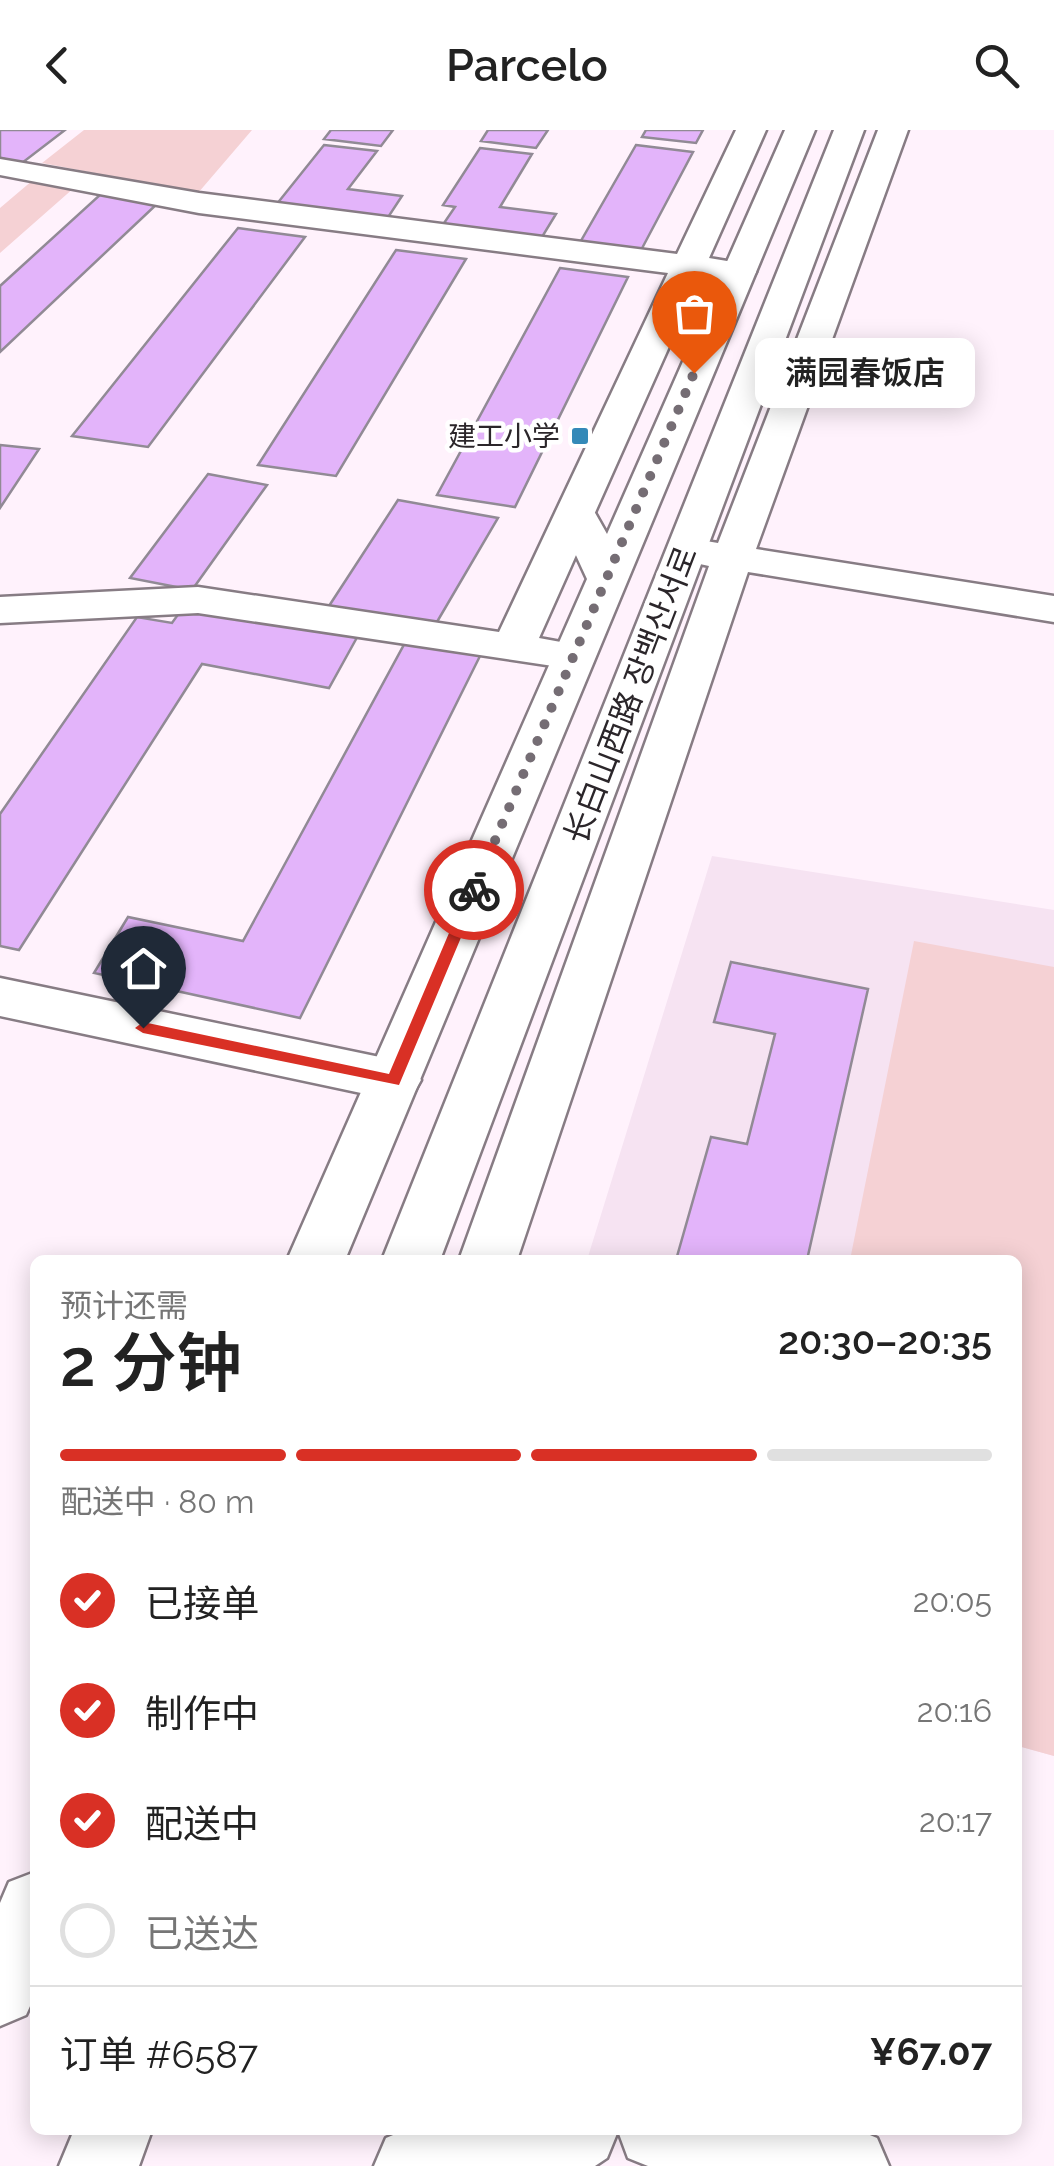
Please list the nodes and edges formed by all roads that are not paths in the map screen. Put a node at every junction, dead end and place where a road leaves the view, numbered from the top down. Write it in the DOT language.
graph roads {
  1 [pos="751,130"];
  2 [pos="800,130"];
  3 [pos="849,130"];
  4 [pos="893,130"];
  5 [pos="7,168"];
  6 [pos="687,265"];
  7 [pos="739,272"];
  8 [pos="576,512"];
  9 [pos="687,550"];
  10 [pos="733,557"];
  11 [pos="606,576"];
  12 [pos="0,610"];
  13 [pos="1054,610"];
  14 [pos="513,648"];
  15 [pos="573,656"];
  16 [pos="0,997"];
  17 [pos="394,1080"];
  18 [pos="318,1255"];
  19 [pos="414,1255"];
  20 [pos="490,1255"];
  21 [pos="30,1920"];
  22 [pos="0,1989"];
  23 [pos="111,2135"];
  24 [pos="488,2135"];
  25 [pos="572,2135"];
  26 [pos="690,2135"];
  27 [pos="98,2166"];
  28 [pos="414,2166"];
  29 [pos="526,2166"];
  30 [pos="849,2166"];
  1 -- 6 [label="street"];
  2 -- 7 [label="street, 长白山西路 장백산서로"];
  3 -- 9 [label="street, 长白山西路 장백산서로"];
  4 -- 10 [label="street, 长白山西路 장백산서로"];
  5 -- 6 [label="street"];
  6 -- 7 [label="street"];
  6 -- 8 [label="street"];
  7 -- 11 [label="street, 长白山西路 장백산서로"];
  8 -- 11 [label="street"];
  8 -- 14 [label="street"];
  9 -- 10 [label="street"];
  9 -- 19 [label="street, 长白山西路 장백산서로"];
  10 -- 13 [label="street"];
  10 -- 20 [label="street, 长白山西路 장백산서로"];
  11 -- 15 [label="street, 长白山西路 장백산서로"];
  12 -- 14 [label="street"];
  14 -- 15 [label="street"];
  15 -- 17 [label="street, 长白山西路 장백산서로"];
  16 -- 17 [label="street"];
  17 -- 18 [label="street, 长白山西路 장백산서로"];
  21 -- 22 [label="street"];
  23 -- 27 [label="street"];
  24 -- 28 [label="street"];
  25 -- 29 [label="street"];
  26 -- 30 [label="street"];
}
